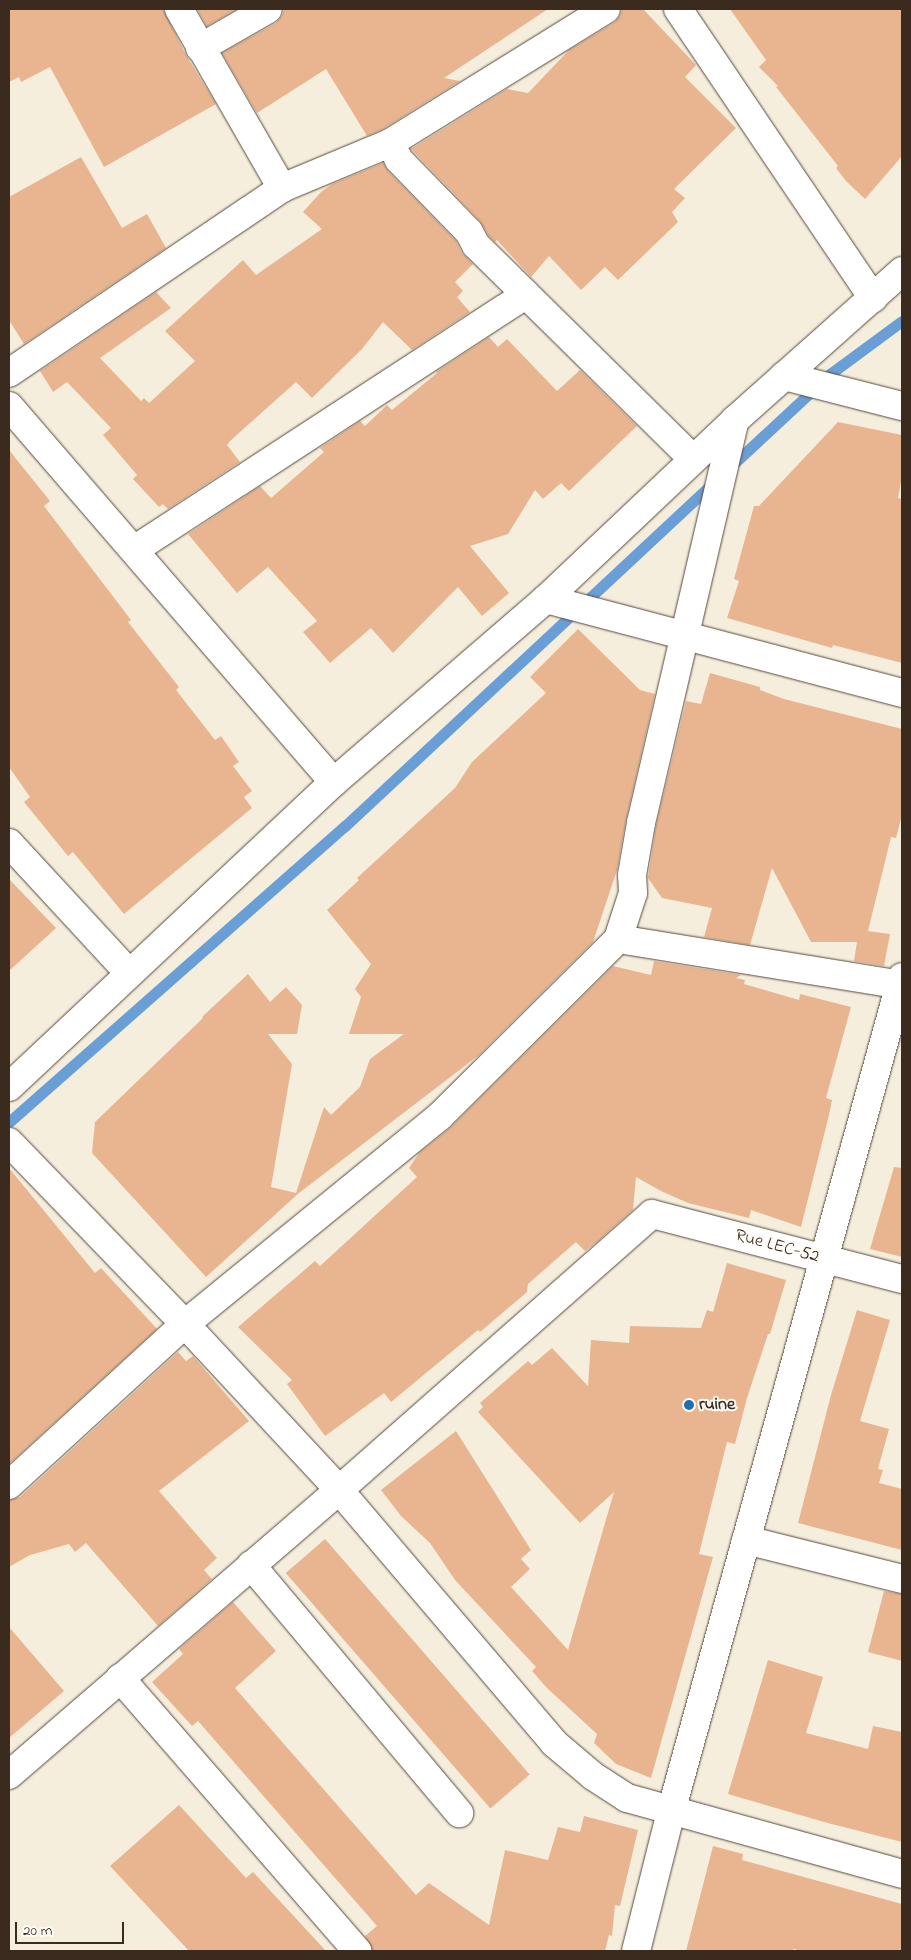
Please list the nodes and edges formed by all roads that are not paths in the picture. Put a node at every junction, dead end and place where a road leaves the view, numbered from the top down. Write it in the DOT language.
graph roads {
  1 [pos="179,9"];
  2 [pos="268,9"];
  3 [pos="606,9"];
  4 [pos="678,9"];
  5 [pos="200,48"];
  6 [pos="390,143"];
  7 [pos="282,188"];
  8 [pos="902,271"];
  9 [pos="526,294"];
  10 [pos="873,298"];
  11 [pos="9,373"];
  12 [pos="784,376"];
  13 [pos="9,406"];
  14 [pos="902,406"];
  15 [pos="735,420"];
  16 [pos="694,459"];
  17 [pos="134,550"];
  18 [pos="546,599"];
  19 [pos="686,636"];
  20 [pos="902,693"];
  21 [pos="334,782"];
  22 [pos="9,843"];
  23 [pos="618,939"];
  24 [pos="129,973"];
  25 [pos="902,982"];
  26 [pos="9,1087"];
  27 [pos="9,1142"];
  28 [pos="826,1259"];
  29 [pos="902,1280"];
  30 [pos="185,1324"];
  31 [pos="9,1485"];
  32 [pos="339,1490"];
  33 [pos="746,1540"];
  34 [pos="251,1565"];
  35 [pos="902,1579"];
  36 [pos="120,1678"];
  37 [pos="9,1776"];
  38 [pos="672,1808"];
  39 [pos="459,1813"];
  40 [pos="902,1874"];
  41 [pos="357,1951"];
  42 [pos="636,1951"];
  1 -- 5 [label="street"];
  2 -- 5 [label="street"];
  3 -- 6 [label="street"];
  4 -- 10 [label="street"];
  5 -- 7 [label="street"];
  6 -- 7 [label="street"];
  6 -- 9 [label="street"];
  7 -- 11 [label="street"];
  8 -- 10 [label="street"];
  9 -- 16 [label="street"];
  9 -- 17 [label="street"];
  10 -- 12 [label="street"];
  12 -- 14 [label="street"];
  12 -- 15 [label="street"];
  13 -- 17 [label="street"];
  15 -- 16 [label="street"];
  15 -- 19 [label="street"];
  16 -- 18 [label="street"];
  17 -- 21 [label="street"];
  18 -- 19 [label="street"];
  18 -- 21 [label="street"];
  19 -- 20 [label="street"];
  19 -- 23 [label="street"];
  21 -- 24 [label="street"];
  22 -- 24 [label="street"];
  23 -- 25 [label="street"];
  23 -- 30 [label="street"];
  24 -- 26 [label="street"];
  25 -- 28 [label="street"];
  27 -- 30 [label="street"];
  28 -- 29 [label="street, Rue LEC-52"];
  28 -- 32 [label="street, Rue LEC-52"];
  28 -- 33 [label="street"];
  30 -- 31 [label="street"];
  30 -- 32 [label="street"];
  32 -- 34 [label="street"];
  32 -- 38 [label="street"];
  33 -- 35 [label="street"];
  33 -- 38 [label="street"];
  34 -- 36 [label="street"];
  34 -- 39 [label="street"];
  36 -- 37 [label="street"];
  36 -- 41 [label="street"];
  38 -- 40 [label="street"];
  38 -- 42 [label="street"];
}
